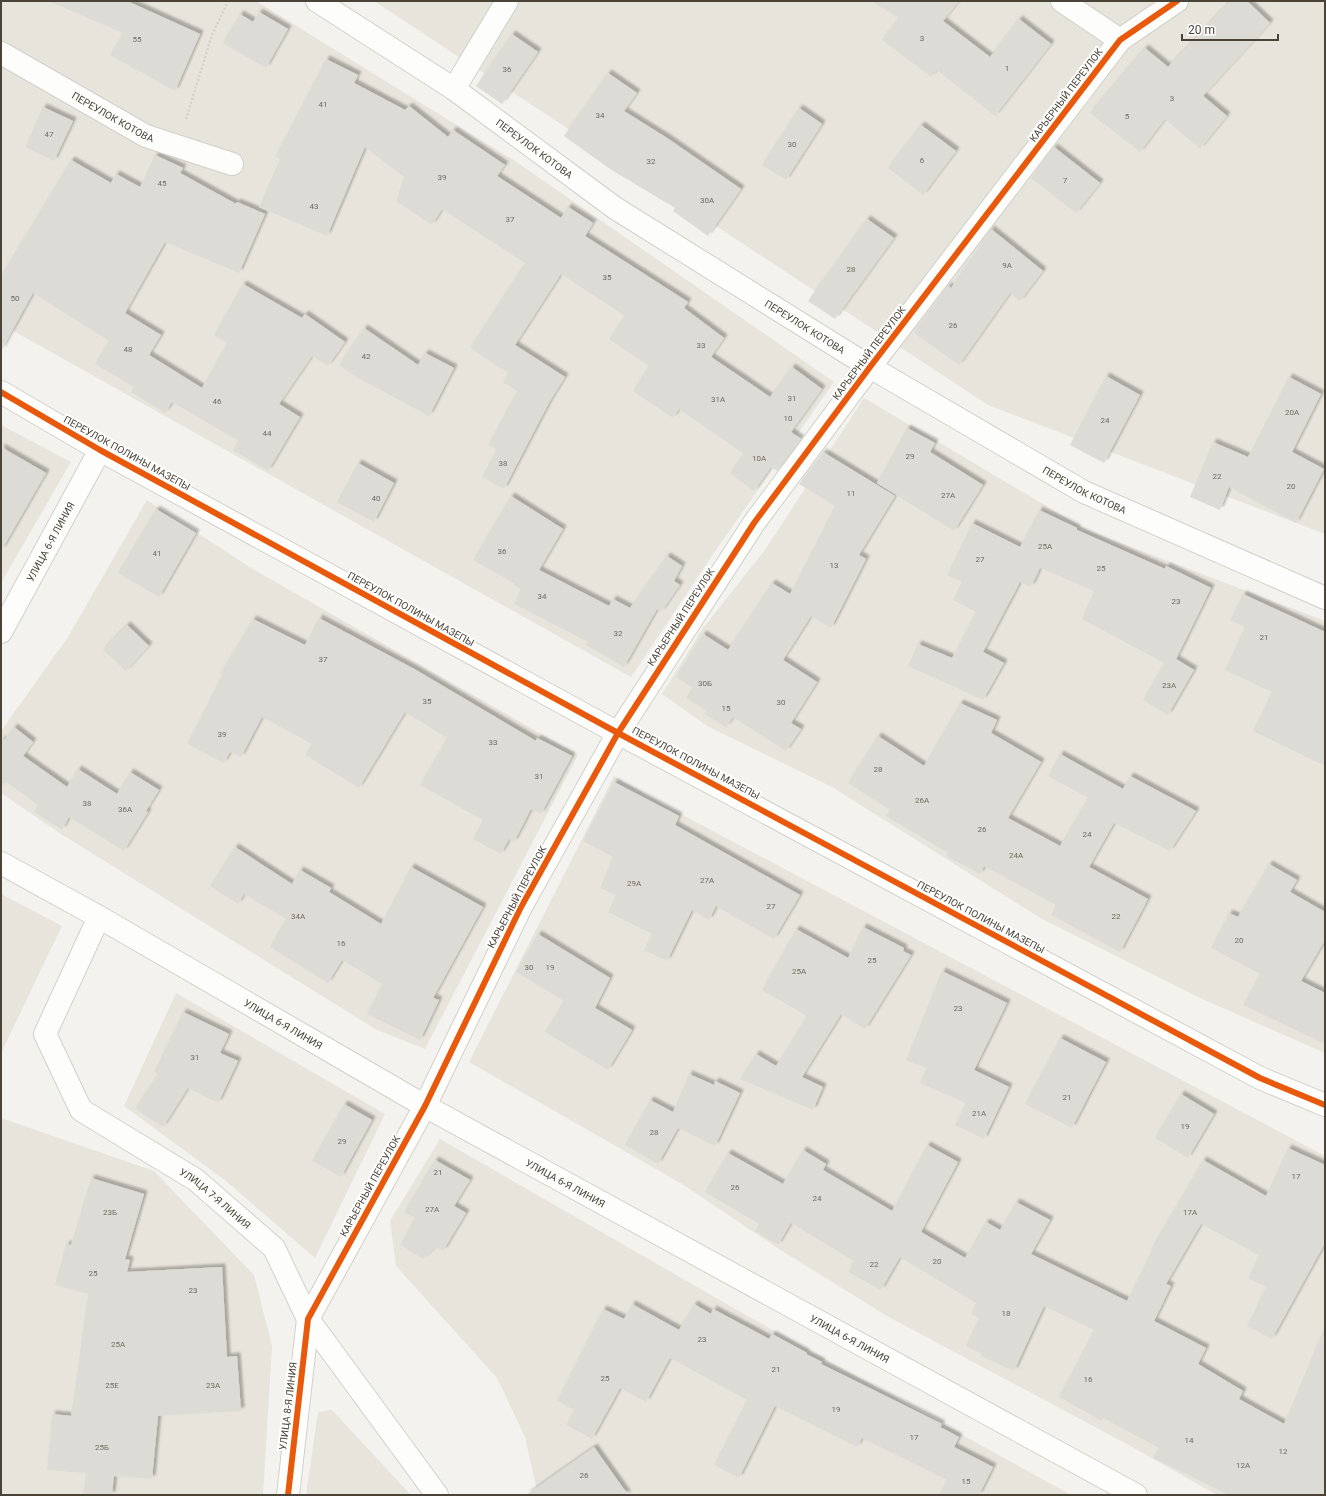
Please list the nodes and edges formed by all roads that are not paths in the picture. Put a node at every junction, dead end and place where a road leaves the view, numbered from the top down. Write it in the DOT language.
graph roads {
  1 [pos="316,1"];
  2 [pos="507,1"];
  3 [pos="1062,1"];
  4 [pos="1177,1"];
  5 [pos="1120,40"];
  6 [pos="1,53"];
  7 [pos="454,89"];
  8 [pos="232,164"];
  9 [pos="870,367"];
  10 [pos="1,392"];
  11 [pos="100,450"];
  12 [pos="1325,598"];
  13 [pos="1,632"];
  14 [pos="618,733"];
  15 [pos="1,863"];
  16 [pos="99,917"];
  17 [pos="1325,1105"];
  18 [pos="425,1106"];
  19 [pos="308,1319"];
  20 [pos="288,1495"];
  21 [pos="437,1495"];
  22 [pos="1136,1495"];
  1 -- 7 [label="street, ПЕРЕУЛОК КОТОВА"];
  2 -- 7 [label="street"];
  3 -- 5 [label="street"];
  4 -- 5 [label="street, КАРЬЕРНЫЙ ПЕРЕУЛОК"];
  5 -- 9 [label="street, КАРЬЕРНЫЙ ПЕРЕУЛОК"];
  6 -- 8 [label="street, ПЕРЕУЛОК КОТОВА"];
  7 -- 9 [label="street, ПЕРЕУЛОК КОТОВА"];
  9 -- 12 [label="street, ПЕРЕУЛОК КОТОВА"];
  9 -- 14 [label="street, КАРЬЕРНЫЙ ПЕРЕУЛОК"];
  10 -- 11 [label="street, ПЕРЕУЛОК ПОЛИНЫ МАЗЕПЫ"];
  11 -- 13 [label="street, УЛИЦА 6-Я ЛИНИЯ"];
  11 -- 14 [label="street, ПЕРЕУЛОК ПОЛИНЫ МАЗЕПЫ"];
  14 -- 17 [label="street, ПЕРЕУЛОК ПОЛИНЫ МАЗЕПЫ"];
  14 -- 18 [label="street, КАРЬЕРНЫЙ ПЕРЕУЛОК"];
  15 -- 16 [label="street, УЛИЦА 6-Я ЛИНИЯ"];
  16 -- 18 [label="street, УЛИЦА 6-Я ЛИНИЯ"];
  16 -- 19 [label="street, УЛИЦА 7-Я ЛИНИЯ"];
  18 -- 19 [label="street, КАРЬЕРНЫЙ ПЕРЕУЛОК"];
  18 -- 22 [label="street, УЛИЦА 6-Я ЛИНИЯ"];
  19 -- 20 [label="street, УЛИЦА 8-Я ЛИНИЯ"];
  19 -- 21 [label="street, УЛИЦА 7-Я ЛИНИЯ"];
}
